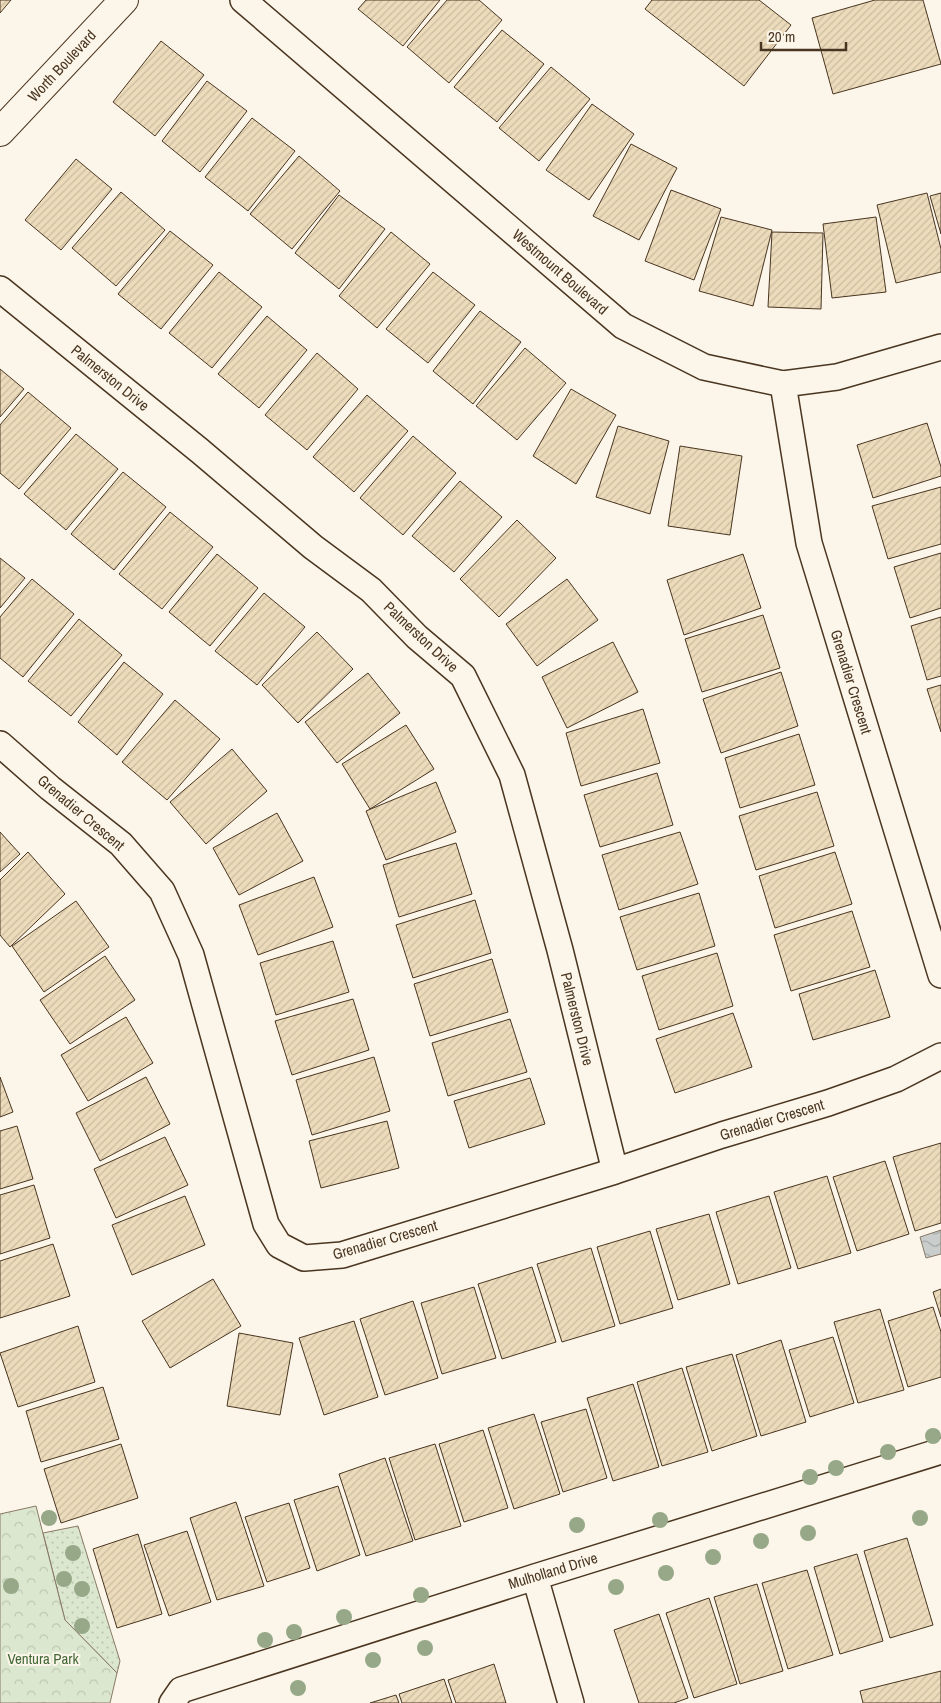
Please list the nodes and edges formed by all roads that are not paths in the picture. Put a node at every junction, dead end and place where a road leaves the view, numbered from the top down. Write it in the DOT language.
graph roads {
  1 [pos="124,0"];
  2 [pos="243,0"];
  3 [pos="0,132"];
  4 [pos="0,289"];
  5 [pos="941,347"];
  6 [pos="783,384"];
  7 [pos="0,744"];
  8 [pos="941,975"];
  9 [pos="941,1056"];
  10 [pos="615,1171"];
  11 [pos="941,1451"];
  12 [pos="535,1577"];
  13 [pos="172,1703"];
  14 [pos="571,1703"];
  1 -- 3 [label="street, Worth Boulevard"];
  2 -- 6 [label="street, Westmount Boulevard"];
  4 -- 10 [label="street, Palmerston Drive"];
  5 -- 6 [label="street, Westmount Boulevard"];
  6 -- 8 [label="street, Grenadier Crescent"];
  7 -- 10 [label="street, Grenadier Crescent"];
  9 -- 10 [label="street, Grenadier Crescent"];
  11 -- 12 [label="street, Mulholland Drive"];
  12 -- 13 [label="street, Mulholland Drive"];
  12 -- 14 [label="street"];
}
